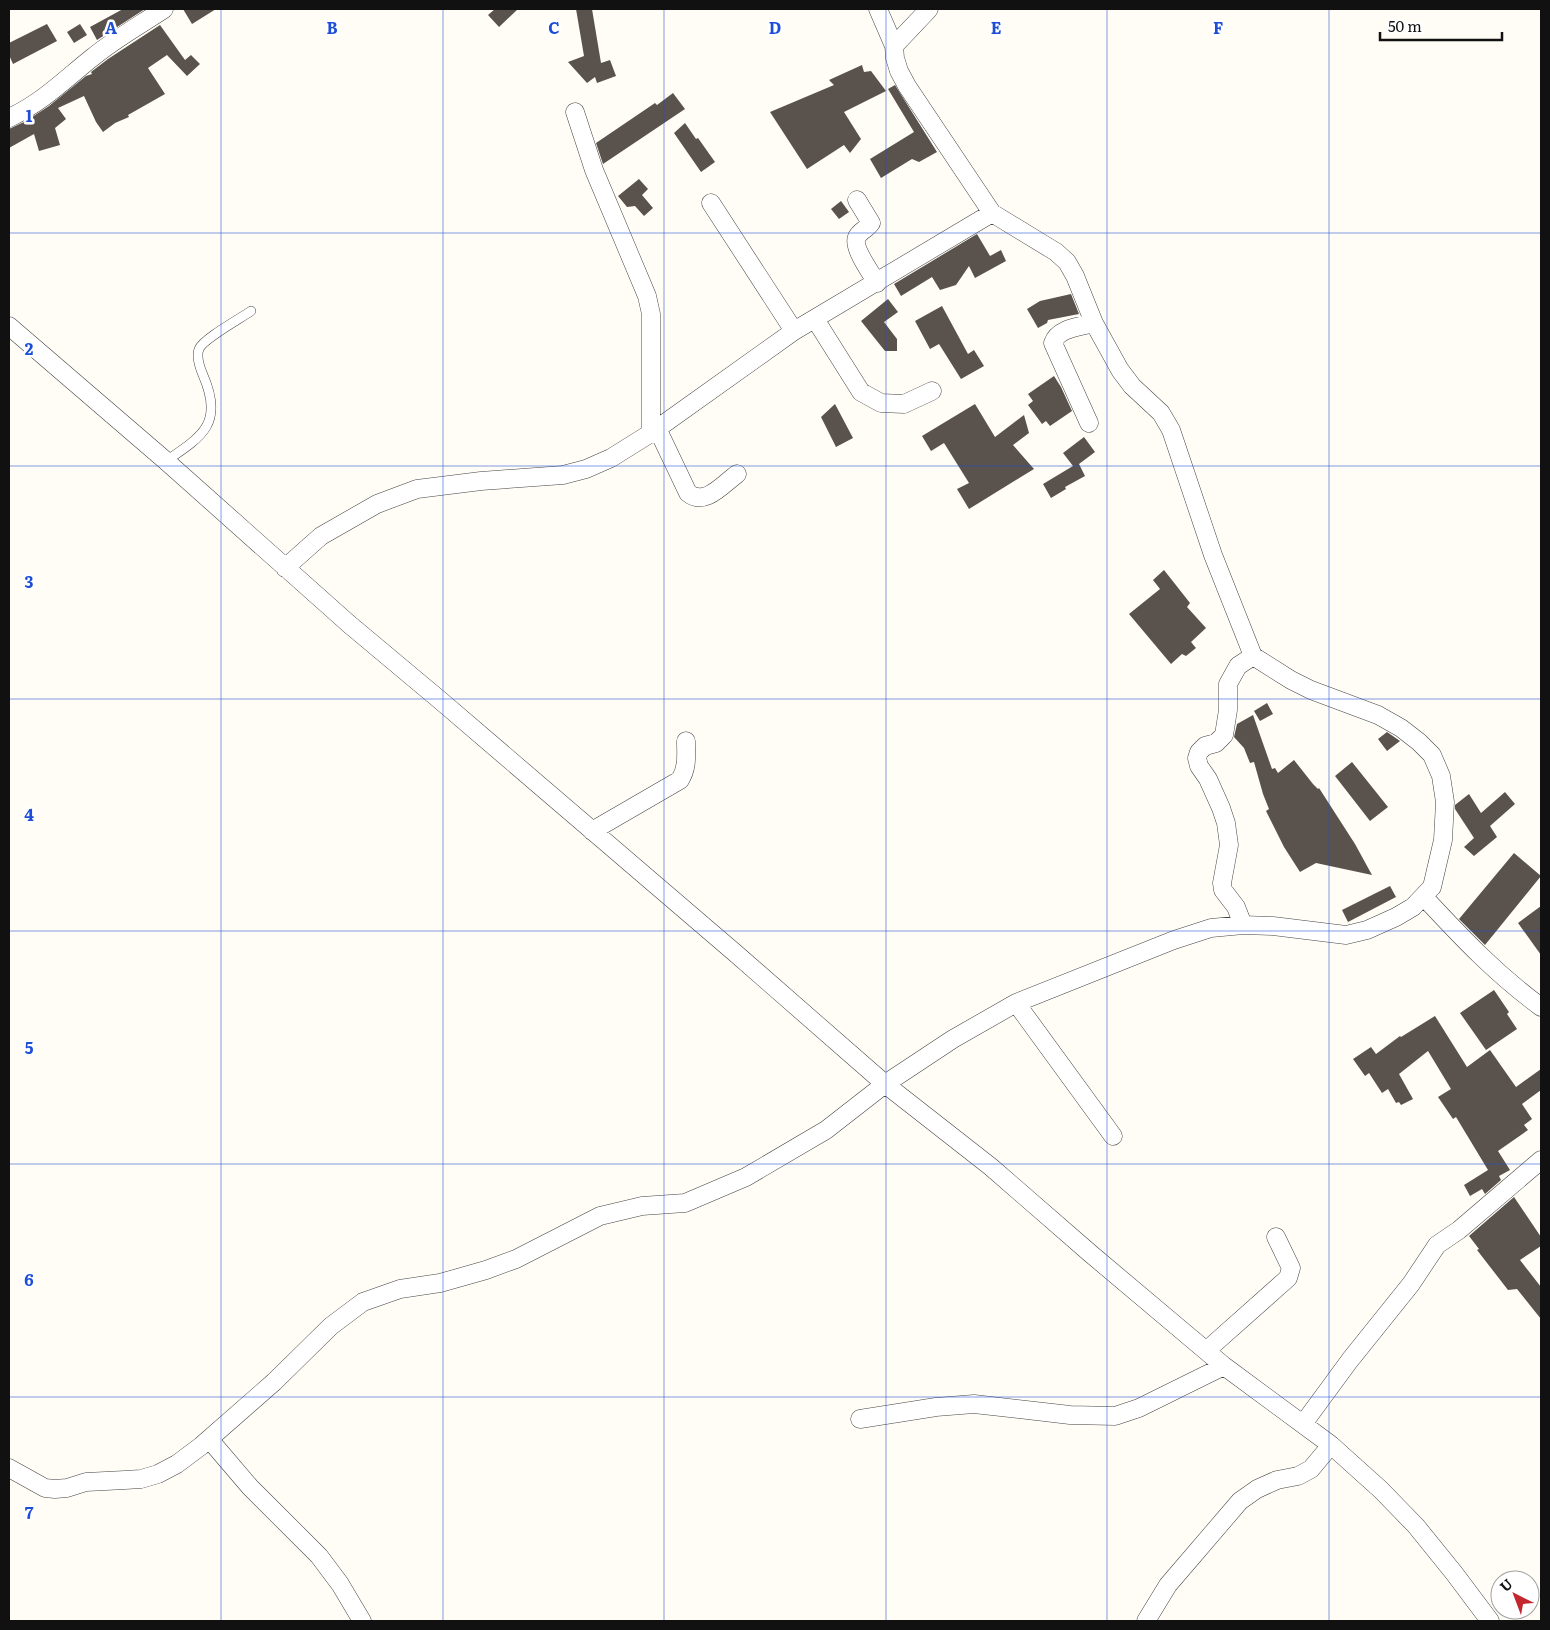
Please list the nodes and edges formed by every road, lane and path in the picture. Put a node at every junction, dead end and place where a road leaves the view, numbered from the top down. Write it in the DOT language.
graph roads {
  1 [pos="164,9"];
  2 [pos="878,9"];
  3 [pos="928,9"];
  4 [pos="894,46"];
  5 [pos="575,112"];
  6 [pos="9,118"];
  7 [pos="857,200"];
  8 [pos="711,203"];
  9 [pos="992,213"];
  10 [pos="877,283"];
  11 [pos="251,311"];
  12 [pos="815,319"];
  13 [pos="1094,323"];
  14 [pos="9,326"];
  15 [pos="794,331"];
  16 [pos="932,391"];
  17 [pos="1089,423"];
  18 [pos="654,430"];
  19 [pos="166,461"];
  20 [pos="737,474"];
  21 [pos="286,568"];
  22 [pos="1253,656"];
  23 [pos="686,741"];
  24 [pos="592,831"];
  25 [pos="1424,897"];
  26 [pos="1242,925"];
  27 [pos="1016,1003"];
  28 [pos="1541,1007"];
  29 [pos="885,1084"];
  30 [pos="1113,1136"];
  31 [pos="1541,1160"];
  32 [pos="1276,1237"];
  33 [pos="1207,1350"];
  34 [pos="1224,1366"];
  35 [pos="860,1419"];
  36 [pos="1303,1424"];
  37 [pos="209,1439"];
  38 [pos="1331,1445"];
  39 [pos="9,1468"];
  40 [pos="362,1621"];
  41 [pos="1146,1621"];
  42 [pos="1490,1621"];
  1 -- 6 [label="street"];
  2 -- 4 [label="street"];
  3 -- 4 [label="street"];
  4 -- 9 [label="street"];
  5 -- 18 [label="street"];
  7 -- 10 [label="street"];
  8 -- 15 [label="street"];
  9 -- 10 [label="street"];
  9 -- 13 [label="street"];
  10 -- 12 [label="street"];
  11 -- 19 [label="lane"];
  12 -- 15 [label="street"];
  12 -- 16 [label="street"];
  13 -- 17 [label="street"];
  13 -- 22 [label="street"];
  14 -- 19 [label="street"];
  15 -- 18 [label="street"];
  18 -- 20 [label="street"];
  18 -- 21 [label="street"];
  19 -- 21 [label="street"];
  21 -- 24 [label="street"];
  22 -- 25 [label="street"];
  22 -- 26 [label="street"];
  23 -- 24 [label="street"];
  24 -- 29 [label="street"];
  25 -- 26 [label="street"];
  25 -- 28 [label="street"];
  26 -- 27 [label="street"];
  27 -- 29 [label="street"];
  27 -- 30 [label="street"];
  29 -- 33 [label="street"];
  29 -- 37 [label="street"];
  31 -- 36 [label="street"];
  32 -- 33 [label="street"];
  33 -- 34 [label="street"];
  34 -- 35 [label="street"];
  34 -- 36 [label="street"];
  36 -- 38 [label="street"];
  37 -- 39 [label="street"];
  37 -- 40 [label="street"];
  38 -- 41 [label="street"];
  38 -- 42 [label="street"];
}
